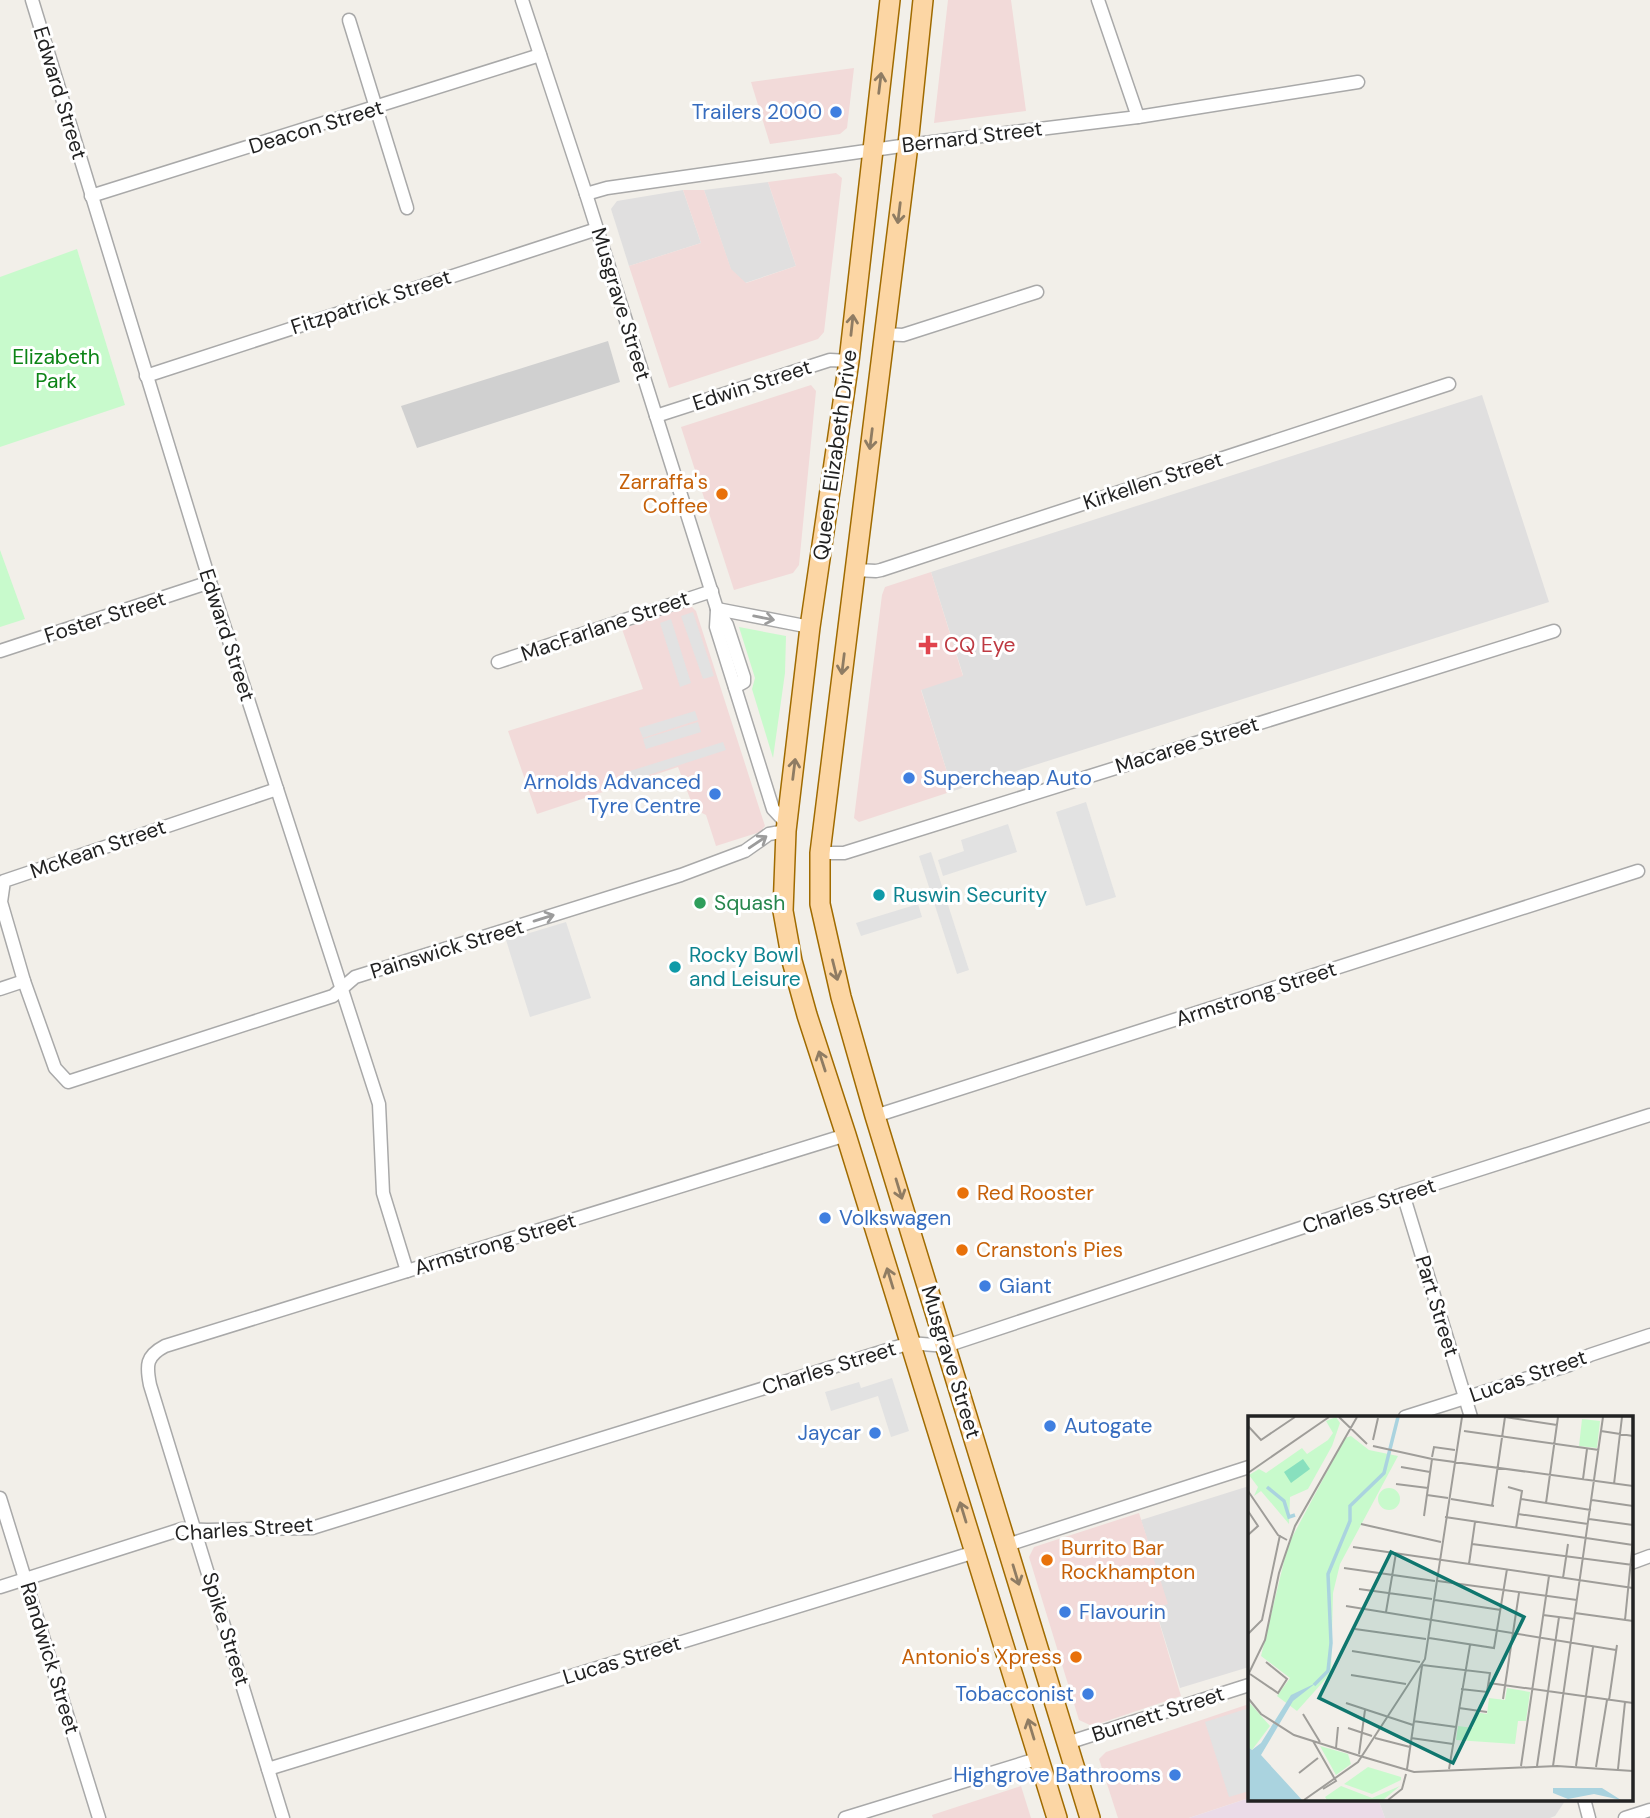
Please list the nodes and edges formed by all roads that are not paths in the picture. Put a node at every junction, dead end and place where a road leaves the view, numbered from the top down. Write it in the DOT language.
graph roads {
  1 [pos="32,0"];
  2 [pos="522,0"];
  3 [pos="888,0"];
  4 [pos="923,0"];
  5 [pos="1098,0"];
  6 [pos="349,20"];
  7 [pos="540,55"];
  8 [pos="1358,82"];
  9 [pos="377,108"];
  10 [pos="1138,117"];
  11 [pos="908,145"];
  12 [pos="872,150"];
  13 [pos="586,194"];
  14 [pos="91,196"];
  15 [pos="407,208"];
  16 [pos="597,229"];
  17 [pos="1037,292"];
  18 [pos="884,334"];
  19 [pos="849,361"];
  20 [pos="146,376"];
  21 [pos="1449,384"];
  22 [pos="656,416"];
  23 [pos="855,570"];
  24 [pos="210,582"];
  25 [pos="712,591"];
  26 [pos="717,609"];
  27 [pos="810,627"];
  28 [pos="1554,631"];
  29 [pos="0,651"];
  30 [pos="498,662"];
  31 [pos="276,789"];
  32 [pos="787,828"];
  33 [pos="820,853"];
  34 [pos="1638,871"];
  35 [pos="820,904"];
  36 [pos="783,911"];
  37 [pos="24,981"];
  38 [pos="342,987"];
  39 [pos="0,989"];
  40 [pos="68,1082"];
  41 [pos="1650,1115"];
  42 [pos="875,1116"];
  43 [pos="846,1135"];
  44 [pos="1403,1194"];
  45 [pos="407,1271"];
  46 [pos="1650,1335"];
  47 [pos="910,1343"];
  48 [pos="946,1346"];
  49 [pos="149,1360"];
  50 [pos="1465,1398"];
  51 [pos="1408,1416"];
  52 [pos="1471,1416"];
  53 [pos="1248,1468"];
  54 [pos="0,1498"];
  55 [pos="195,1530"];
  56 [pos="1007,1545"];
  57 [pos="975,1552"];
  58 [pos="1650,1556"];
  59 [pos="1632,1563"];
  60 [pos="26,1579"];
  61 [pos="0,1587"];
  62 [pos="1248,1685"];
  63 [pos="1067,1743"];
  64 [pos="1040,1758"];
  65 [pos="268,1769"];
  66 [pos="1584,1800"];
  67 [pos="1650,1810"];
  68 [pos="99,1818"];
  69 [pos="283,1818"];
  70 [pos="845,1818"];
  71 [pos="1057,1818"];
  72 [pos="1090,1818"];
  73 [pos="1590,1818"];
  74 [pos="1625,1818"];
  1 -- 14 [label="street, Edward Street"];
  2 -- 7 [label="street, Musgrave Street"];
  12 -- 3 [label="main road, Queen Elizabeth Drive, one-way"];
  4 -- 11 [label="main road, Queen Elizabeth Drive"];
  5 -- 10 [label="street"];
  6 -- 9 [label="street"];
  7 -- 9 [label="street, Deacon Street"];
  7 -- 13 [label="street, Musgrave Street"];
  8 -- 10 [label="street, Bernard Street"];
  9 -- 14 [label="street, Deacon Street"];
  9 -- 15 [label="street"];
  10 -- 11 [label="street, Bernard Street"];
  11 -- 12 [label="street, Bernard Street"];
  11 -- 18 [label="main road, Queen Elizabeth Drive, one-way"];
  12 -- 13 [label="street, Bernard Street"];
  19 -- 12 [label="main road, Queen Elizabeth Drive, one-way"];
  13 -- 16 [label="street, Musgrave Street"];
  14 -- 20 [label="street, Edward Street"];
  16 -- 20 [label="street, Fitzpatrick Street"];
  16 -- 22 [label="street, Musgrave Street"];
  17 -- 18 [label="street"];
  18 -- 23 [label="main road, Queen Elizabeth Drive, one-way"];
  19 -- 22 [label="street, Edwin Street"];
  19 -- 27 [label="main road, Queen Elizabeth Drive"];
  20 -- 24 [label="street, Edward Street"];
  21 -- 23 [label="street, Kirkellen Street"];
  22 -- 25 [label="street, Musgrave Street"];
  23 -- 33 [label="main road, Queen Elizabeth Drive, one-way"];
  24 -- 29 [label="street, Foster Street"];
  24 -- 31 [label="street, Edward Street"];
  25 -- 26 [label="street, Musgrave Street"];
  25 -- 30 [label="street, MacFarlane Street"];
  26 -- 27 [label="street, one-way"];
  26 -- 32 [label="street, Musgrave Street"];
  32 -- 27 [label="main road, Queen Elizabeth Drive, one-way"];
  28 -- 33 [label="street, Macaree Street"];
  31 -- 37 [label="street, McKean Street"];
  31 -- 38 [label="street, Edward Street"];
  32 -- 36 [label="main road, Queen Elizabeth Drive"];
  38 -- 32 [label="street, Painswick Street, one-way"];
  33 -- 35 [label="main road, Queen Elizabeth Drive"];
  34 -- 42 [label="street, Armstrong Street"];
  35 -- 42 [label="main road, Musgrave Street, one-way"];
  43 -- 36 [label="main road, Musgrave Street, one-way"];
  37 -- 39 [label="street"];
  37 -- 40 [label="street, McKean Street"];
  38 -- 40 [label="street, Painswick Street"];
  38 -- 45 [label="street, Edward Street"];
  41 -- 44 [label="street, Charles Street"];
  42 -- 48 [label="main road, Musgrave Street, one-way"];
  43 -- 45 [label="street, Armstrong Street"];
  47 -- 43 [label="main road, Musgrave Street, one-way"];
  44 -- 48 [label="street, Charles Street"];
  44 -- 50 [label="street, Part Street"];
  45 -- 49 [label="street, Armstrong Street"];
  46 -- 50 [label="street, Lucas Street"];
  47 -- 48 [label="street, Charles Street"];
  47 -- 55 [label="street, Charles Street"];
  57 -- 47 [label="main road, Musgrave Street, one-way"];
  48 -- 56 [label="main road, Musgrave Street"];
  49 -- 55 [label="street, Spike Street"];
  50 -- 51 [label="street, Lucas Street"];
  50 -- 52 [label="street, Part Street"];
  53 -- 56 [label="street"];
  54 -- 60 [label="street, Randwick Street"];
  55 -- 60 [label="street, Charles Street"];
  55 -- 65 [label="street, Spike Street"];
  56 -- 63 [label="main road, Musgrave Street, one-way"];
  64 -- 57 [label="main road, Musgrave Street, one-way"];
  57 -- 65 [label="street, Lucas Street"];
  58 -- 59 [label="street"];
  60 -- 61 [label="street, Charles Street"];
  60 -- 68 [label="street, Randwick Street"];
  62 -- 63 [label="street, Burnett Street"];
  63 -- 72 [label="main road, Musgrave Street"];
  64 -- 70 [label="street"];
  64 -- 71 [label="main road, Musgrave Street"];
  65 -- 69 [label="street, Spike Street"];
  66 -- 73 [label="street"];
  67 -- 74 [label="street"];
}
